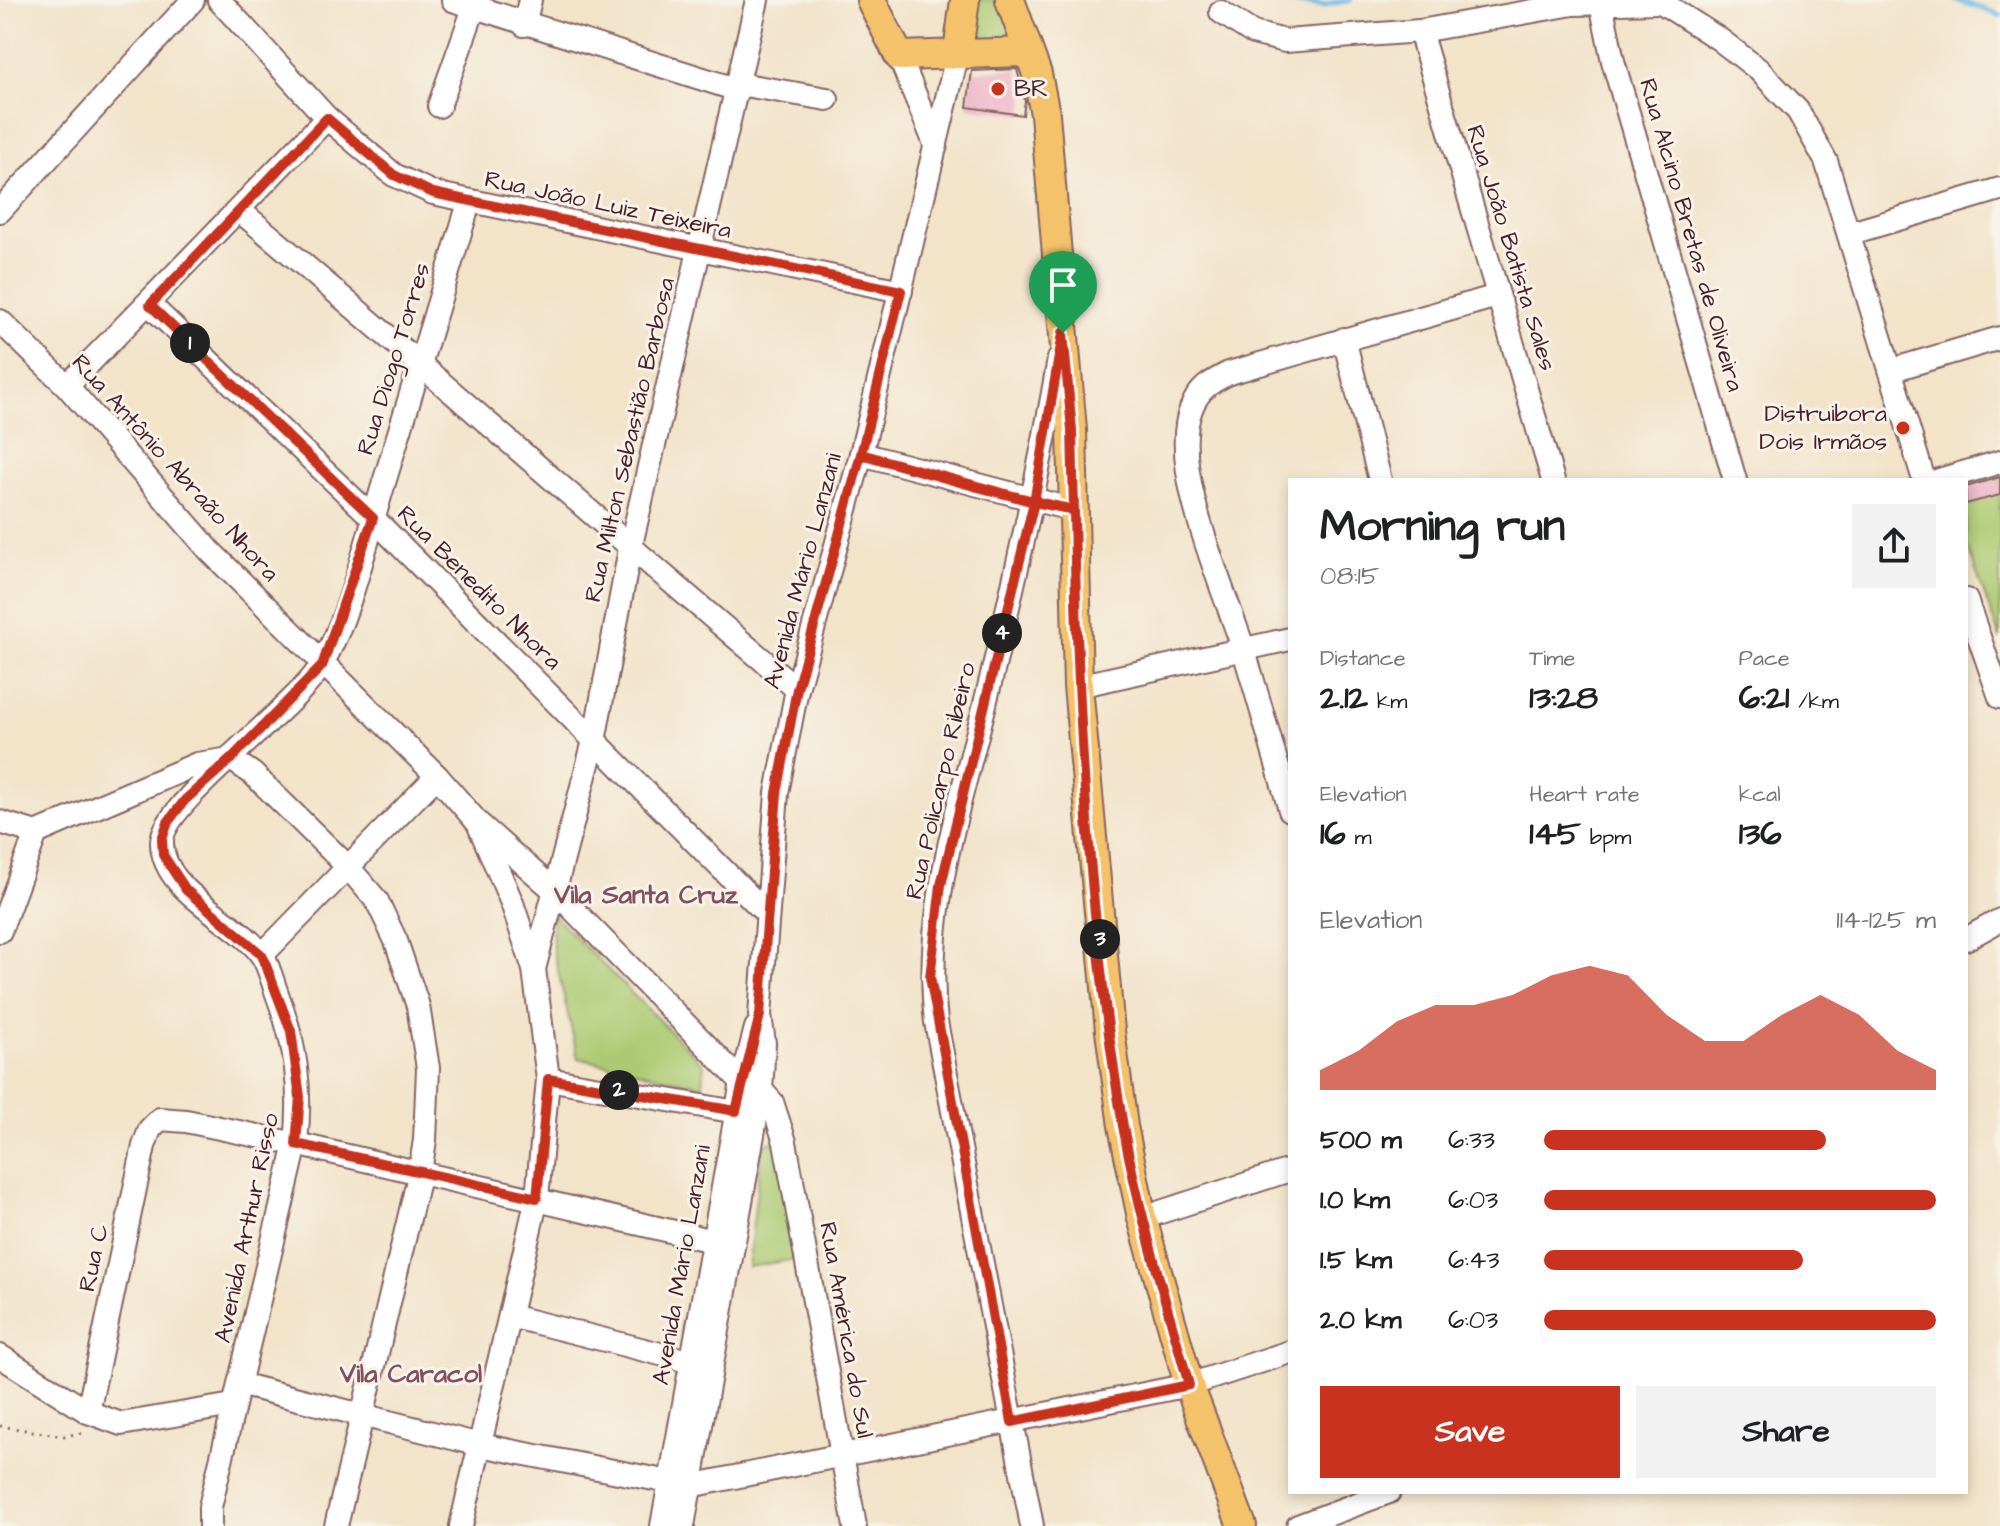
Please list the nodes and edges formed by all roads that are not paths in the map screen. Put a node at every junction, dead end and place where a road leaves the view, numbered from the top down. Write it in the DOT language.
graph roads {
  1 [pos="193,0"];
  2 [pos="219,0"];
  3 [pos="530,0"];
  4 [pos="757,0"];
  5 [pos="871,0"];
  6 [pos="965,0"];
  7 [pos="1010,0"];
  8 [pos="1659,1"];
  9 [pos="1601,3"];
  10 [pos="463,4"];
  11 [pos="1221,12"];
  12 [pos="524,25"];
  13 [pos="1420,31"];
  14 [pos="958,52"];
  15 [pos="1028,52"];
  16 [pos="899,56"];
  17 [pos="738,87"];
  18 [pos="827,99"];
  19 [pos="439,106"];
  20 [pos="327,118"];
  21 [pos="936,146"];
  22 [pos="2000,189"];
  23 [pos="469,203"];
  24 [pos="0,211"];
  25 [pos="240,211"];
  26 [pos="1851,233"];
  27 [pos="699,250"];
  28 [pos="901,291"];
  29 [pos="1497,296"];
  30 [pos="150,305"];
  31 [pos="0,321"];
  32 [pos="1063,333"];
  33 [pos="2000,338"];
  34 [pos="1344,339"];
  35 [pos="420,361"];
  36 [pos="1892,370"];
  37 [pos="67,386"];
  38 [pos="861,454"];
  39 [pos="2000,462"];
  40 [pos="1379,478"];
  41 [pos="1552,478"];
  42 [pos="1734,478"];
  43 [pos="1923,478"];
  44 [pos="1946,478"];
  45 [pos="1034,502"];
  46 [pos="1074,510"];
  47 [pos="373,518"];
  48 [pos="630,549"];
  49 [pos="1968,606"];
  50 [pos="1288,639"];
  51 [pos="1243,650"];
  52 [pos="322,666"];
  53 [pos="1078,686"];
  54 [pos="797,689"];
  55 [pos="2000,697"];
  56 [pos="594,741"];
  57 [pos="231,759"];
  58 [pos="437,776"];
  59 [pos="1288,803"];
  60 [pos="0,822"];
  61 [pos="478,823"];
  62 [pos="36,833"];
  63 [pos="348,867"];
  64 [pos="556,892"];
  65 [pos="766,913"];
  66 [pos="2000,920"];
  67 [pos="0,931"];
  68 [pos="1968,938"];
  69 [pos="262,955"];
  70 [pos="534,969"];
  71 [pos="548,1079"];
  72 [pos="751,1086"];
  73 [pos="746,1113"];
  74 [pos="785,1142"];
  75 [pos="296,1144"];
  76 [pos="1288,1171"];
  77 [pos="420,1172"];
  78 [pos="537,1198"];
  79 [pos="1142,1218"];
  80 [pos="713,1241"];
  81 [pos="510,1316"];
  82 [pos="1288,1353"];
  83 [pos="0,1356"];
  84 [pos="692,1362"];
  85 [pos="1189,1385"];
  86 [pos="236,1395"];
  87 [pos="88,1412"];
  88 [pos="364,1416"];
  89 [pos="1012,1422"];
  90 [pos="480,1445"];
  91 [pos="842,1456"];
  92 [pos="680,1485"];
  93 [pos="1384,1494"];
  94 [pos="210,1526"];
  95 [pos="336,1526"];
  96 [pos="461,1526"];
  97 [pos="662,1526"];
  98 [pos="683,1526"];
  99 [pos="855,1526"];
  100 [pos="1032,1526"];
  101 [pos="1242,1526"];
  102 [pos="1298,1526"];
  1 -- 24 [label="street"];
  2 -- 20 [label="street, Rua João Luiz Teixeira"];
  3 -- 12 [label="street"];
  4 -- 17 [label="street, Rua Milton Sebastião Barbosa"];
  5 -- 16 [label="main road"];
  6 -- 14 [label="main road"];
  7 -- 15 [label="main road"];
  8 -- 9 [label="street"];
  8 -- 26 [label="street"];
  9 -- 13 [label="street"];
  9 -- 42 [label="street, Rua Alcino Bretas de Oliveira"];
  10 -- 12 [label="street"];
  10 -- 19 [label="street"];
  11 -- 13 [label="street"];
  12 -- 17 [label="street"];
  13 -- 29 [label="street, Rua João Batista Sales"];
  14 -- 15 [label="main road"];
  14 -- 16 [label="main road"];
  14 -- 21 [label="street, Avenida Mário Lanzani"];
  15 -- 32 [label="main road"];
  16 -- 21 [label="street"];
  17 -- 18 [label="street"];
  17 -- 27 [label="street, Rua Milton Sebastião Barbosa"];
  20 -- 23 [label="street, Rua João Luiz Teixeira"];
  20 -- 25 [label="street"];
  21 -- 28 [label="street, Avenida Mário Lanzani"];
  22 -- 26 [label="street"];
  23 -- 27 [label="street, Rua João Luiz Teixeira"];
  23 -- 35 [label="street, Rua Diogo Torres"];
  25 -- 30 [label="street"];
  25 -- 35 [label="street"];
  26 -- 36 [label="street"];
  27 -- 28 [label="street, Rua João Luiz Teixeira"];
  27 -- 48 [label="street, Rua Milton Sebastião Barbosa"];
  28 -- 38 [label="street, Avenida Mário Lanzani"];
  29 -- 34 [label="street"];
  29 -- 41 [label="street, Rua João Batista Sales"];
  30 -- 37 [label="street"];
  30 -- 47 [label="street, Rua Benedito Nhora"];
  31 -- 37 [label="street, Rua Antônio Abraão Nhora"];
  32 -- 45 [label="street, Rua Policarpo Ribeiro"];
  32 -- 46 [label="main road"];
  33 -- 36 [label="street"];
  34 -- 40 [label="street"];
  34 -- 51 [label="street"];
  35 -- 47 [label="street, Rua Diogo Torres"];
  35 -- 48 [label="street"];
  36 -- 43 [label="street"];
  37 -- 52 [label="street, Rua Antônio Abraão Nhora"];
  38 -- 45 [label="street"];
  38 -- 54 [label="street, Avenida Mário Lanzani"];
  39 -- 44 [label="street"];
  45 -- 46 [label="street"];
  45 -- 89 [label="street, Rua Policarpo Ribeiro"];
  46 -- 53 [label="main road"];
  47 -- 52 [label="street, Rua Diogo Torres"];
  47 -- 56 [label="street, Rua Benedito Nhora"];
  48 -- 54 [label="street"];
  48 -- 56 [label="street, Rua Milton Sebastião Barbosa"];
  49 -- 55 [label="street"];
  50 -- 51 [label="street"];
  51 -- 53 [label="street"];
  51 -- 59 [label="street"];
  52 -- 57 [label="street, Avenida Arthur Risso"];
  52 -- 58 [label="street, Rua Antônio Abraão Nhora"];
  53 -- 79 [label="main road"];
  54 -- 65 [label="street, Avenida Mário Lanzani"];
  56 -- 64 [label="street, Rua Milton Sebastião Barbosa"];
  56 -- 65 [label="street, Rua Benedito Nhora"];
  57 -- 62 [label="street"];
  57 -- 63 [label="street"];
  57 -- 69 [label="street, Avenida Arthur Risso"];
  58 -- 61 [label="street, Rua Antônio Abraão Nhora"];
  58 -- 63 [label="street"];
  60 -- 62 [label="street"];
  61 -- 64 [label="street, Rua América do Sul"];
  61 -- 70 [label="street"];
  62 -- 67 [label="street"];
  63 -- 69 [label="street"];
  63 -- 77 [label="street"];
  64 -- 70 [label="street, Rua Milton Sebastião Barbosa"];
  64 -- 72 [label="street, Rua América do Sul"];
  65 -- 72 [label="street, Avenida Mário Lanzani"];
  66 -- 68 [label="street"];
  69 -- 75 [label="street, Avenida Arthur Risso"];
  70 -- 71 [label="street"];
  71 -- 73 [label="street"];
  71 -- 78 [label="street"];
  72 -- 73 [label="street, Avenida Mário Lanzani"];
  72 -- 74 [label="street, Rua América do Sul"];
  73 -- 74 [label="street"];
  73 -- 80 [label="street, Avenida Mário Lanzani"];
  73 -- 92 [label="street, Avenida Mário Lanzani"];
  74 -- 91 [label="street, Rua América do Sul"];
  75 -- 77 [label="street"];
  75 -- 86 [label="street, Avenida Arthur Risso"];
  75 -- 87 [label="street, Rua C"];
  76 -- 79 [label="street"];
  77 -- 78 [label="street"];
  77 -- 88 [label="street"];
  78 -- 80 [label="street"];
  78 -- 81 [label="street"];
  79 -- 85 [label="main road"];
  80 -- 84 [label="street, Avenida Mário Lanzani"];
  81 -- 84 [label="street"];
  81 -- 90 [label="street"];
  82 -- 85 [label="street"];
  83 -- 87 [label="street"];
  84 -- 92 [label="street, Avenida Mário Lanzani"];
  85 -- 89 [label="street"];
  85 -- 101 [label="main road"];
  86 -- 87 [label="street"];
  86 -- 88 [label="street"];
  86 -- 94 [label="street, Avenida Arthur Risso"];
  88 -- 90 [label="street"];
  88 -- 95 [label="street"];
  89 -- 91 [label="street"];
  89 -- 100 [label="street, Rua Policarpo Ribeiro"];
  90 -- 92 [label="street"];
  90 -- 96 [label="street"];
  91 -- 92 [label="street"];
  91 -- 99 [label="street, Rua América do Sul"];
  92 -- 97 [label="street, Avenida Mário Lanzani"];
  92 -- 98 [label="street, Avenida Mário Lanzani"];
  93 -- 102 [label="street"];
}
